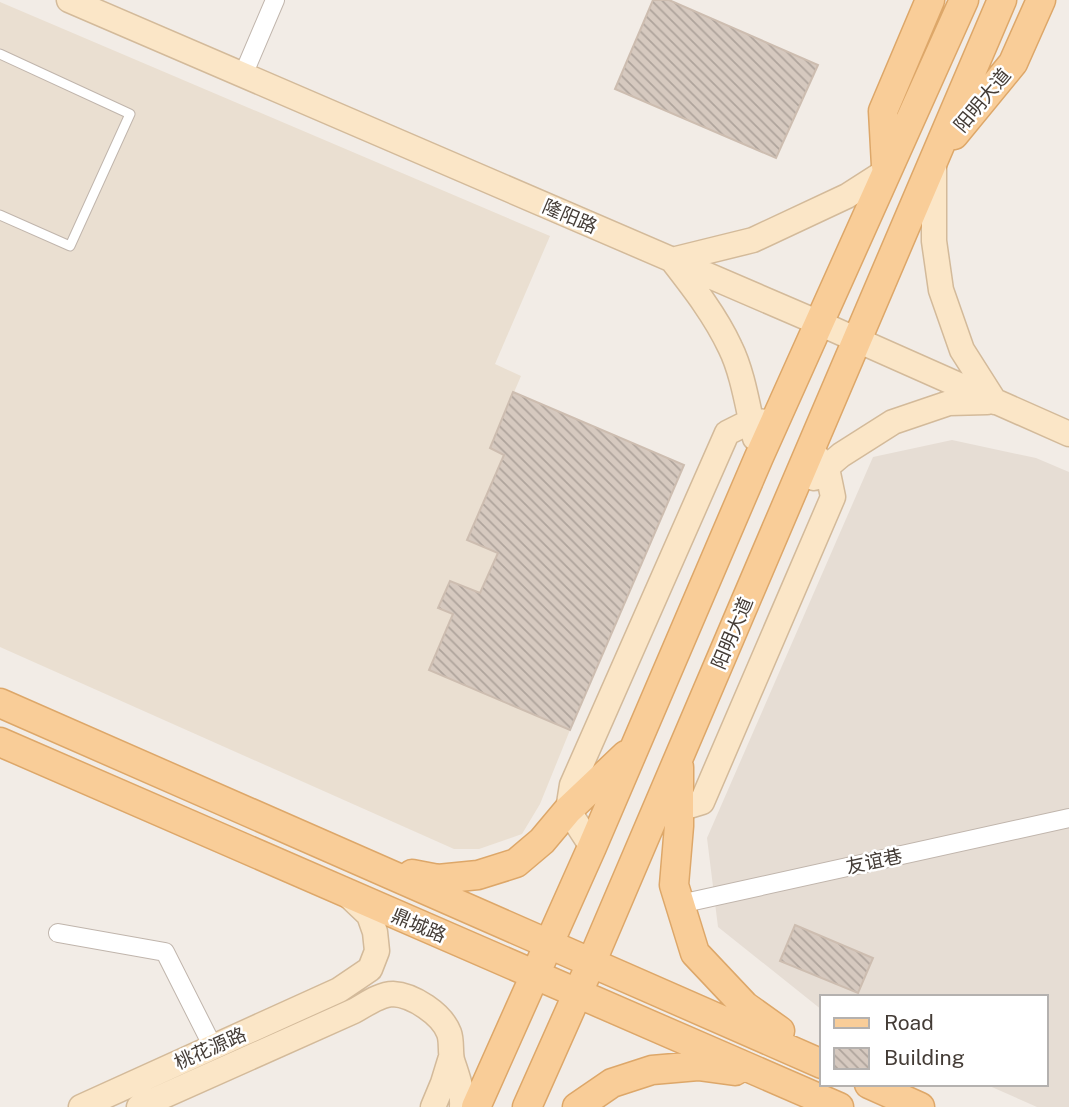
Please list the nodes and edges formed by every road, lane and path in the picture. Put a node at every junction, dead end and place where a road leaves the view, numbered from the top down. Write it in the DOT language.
graph roads {
  1 [pos="69,0"];
  2 [pos="275,0"];
  3 [pos="930,0"];
  4 [pos="964,0"];
  5 [pos="1002,0"];
  6 [pos="1041,0"];
  7 [pos="0,54"];
  8 [pos="243,75"];
  9 [pos="934,159"];
  10 [pos="886,171"];
  11 [pos="0,215"];
  12 [pos="672,260"];
  13 [pos="819,323"];
  14 [pos="857,340"];
  15 [pos="995,402"];
  16 [pos="763,422"];
  17 [pos="1069,434"];
  18 [pos="818,458"];
  19 [pos="750,590"];
  20 [pos="786,606"];
  21 [pos="0,703"];
  22 [pos="0,742"];
  23 [pos="635,746"];
  24 [pos="568,810"];
  25 [pos="667,811"];
  26 [pos="1069,818"];
  27 [pos="592,847"];
  28 [pos="374,867"];
  29 [pos="347,894"];
  30 [pos="680,904"];
  31 [pos="58,933"];
  32 [pos="549,943"];
  33 [pos="592,961"];
  34 [pos="534,974"];
  35 [pos="578,992"];
  36 [pos="214,1047"];
  37 [pos="451,1057"];
  38 [pos="820,1062"];
  39 [pos="820,1062"];
  40 [pos="765,1074"];
  41 [pos="873,1086"];
  42 [pos="81,1107"];
  43 [pos="139,1107"];
  44 [pos="433,1107"];
  45 [pos="463,1107"];
  46 [pos="476,1107"];
  47 [pos="527,1107"];
  48 [pos="576,1107"];
  49 [pos="839,1107"];
  50 [pos="920,1107"];
  1 -- 8 [label="street, 隆阳路"];
  2 -- 8 [label="street"];
  3 -- 10 [label="main road"];
  4 -- 10 [label="main road"];
  5 -- 9 [label="main road, 阳明大道"];
  6 -- 9 [label="main road, 阳明大道"];
  7 -- 11 [label="lane"];
  8 -- 12 [label="street, 隆阳路"];
  9 -- 14 [label="main road, 阳明大道"];
  9 -- 15 [label="street"];
  10 -- 12 [label="street"];
  10 -- 13 [label="main road"];
  12 -- 13 [label="street, 隆阳路"];
  12 -- 16 [label="street"];
  13 -- 14 [label="street, 隆阳路"];
  13 -- 16 [label="main road"];
  14 -- 15 [label="street, 隆阳路"];
  14 -- 18 [label="main road, 阳明大道"];
  15 -- 17 [label="street, 隆阳路"];
  15 -- 18 [label="street"];
  16 -- 23 [label="main road"];
  16 -- 24 [label="street"];
  18 -- 19 [label="main road, 阳明大道"];
  18 -- 20 [label="street"];
  19 -- 20 [label="street"];
  19 -- 25 [label="main road, 阳明大道"];
  20 -- 25 [label="street"];
  21 -- 28 [label="main road, 鼎城路"];
  22 -- 29 [label="main road, 鼎城路"];
  23 -- 24 [label="main road"];
  23 -- 27 [label="main road"];
  24 -- 27 [label="street"];
  24 -- 28 [label="main road"];
  25 -- 30 [label="main road"];
  25 -- 33 [label="main road"];
  26 -- 30 [label="street, 友谊巷"];
  27 -- 32 [label="main road"];
  28 -- 32 [label="main road, 鼎城路"];
  29 -- 34 [label="main road, 鼎城路"];
  29 -- 36 [label="street, 桃花源路"];
  30 -- 38 [label="main road"];
  31 -- 36 [label="street"];
  32 -- 33 [label="main road, 鼎城路"];
  32 -- 34 [label="main road"];
  33 -- 35 [label="main road"];
  33 -- 39 [label="main road, 鼎城路"];
  34 -- 35 [label="main road, 鼎城路"];
  34 -- 46 [label="main road"];
  35 -- 40 [label="main road, 鼎城路"];
  35 -- 47 [label="main road"];
  36 -- 42 [label="street, 桃花源路"];
  37 -- 43 [label="street, 桃花源路"];
  37 -- 44 [label="street"];
  37 -- 45 [label="street, 桃花源路"];
  40 -- 48 [label="main road"];
  40 -- 49 [label="main road, 鼎城路"];
  41 -- 50 [label="main road"];
}
